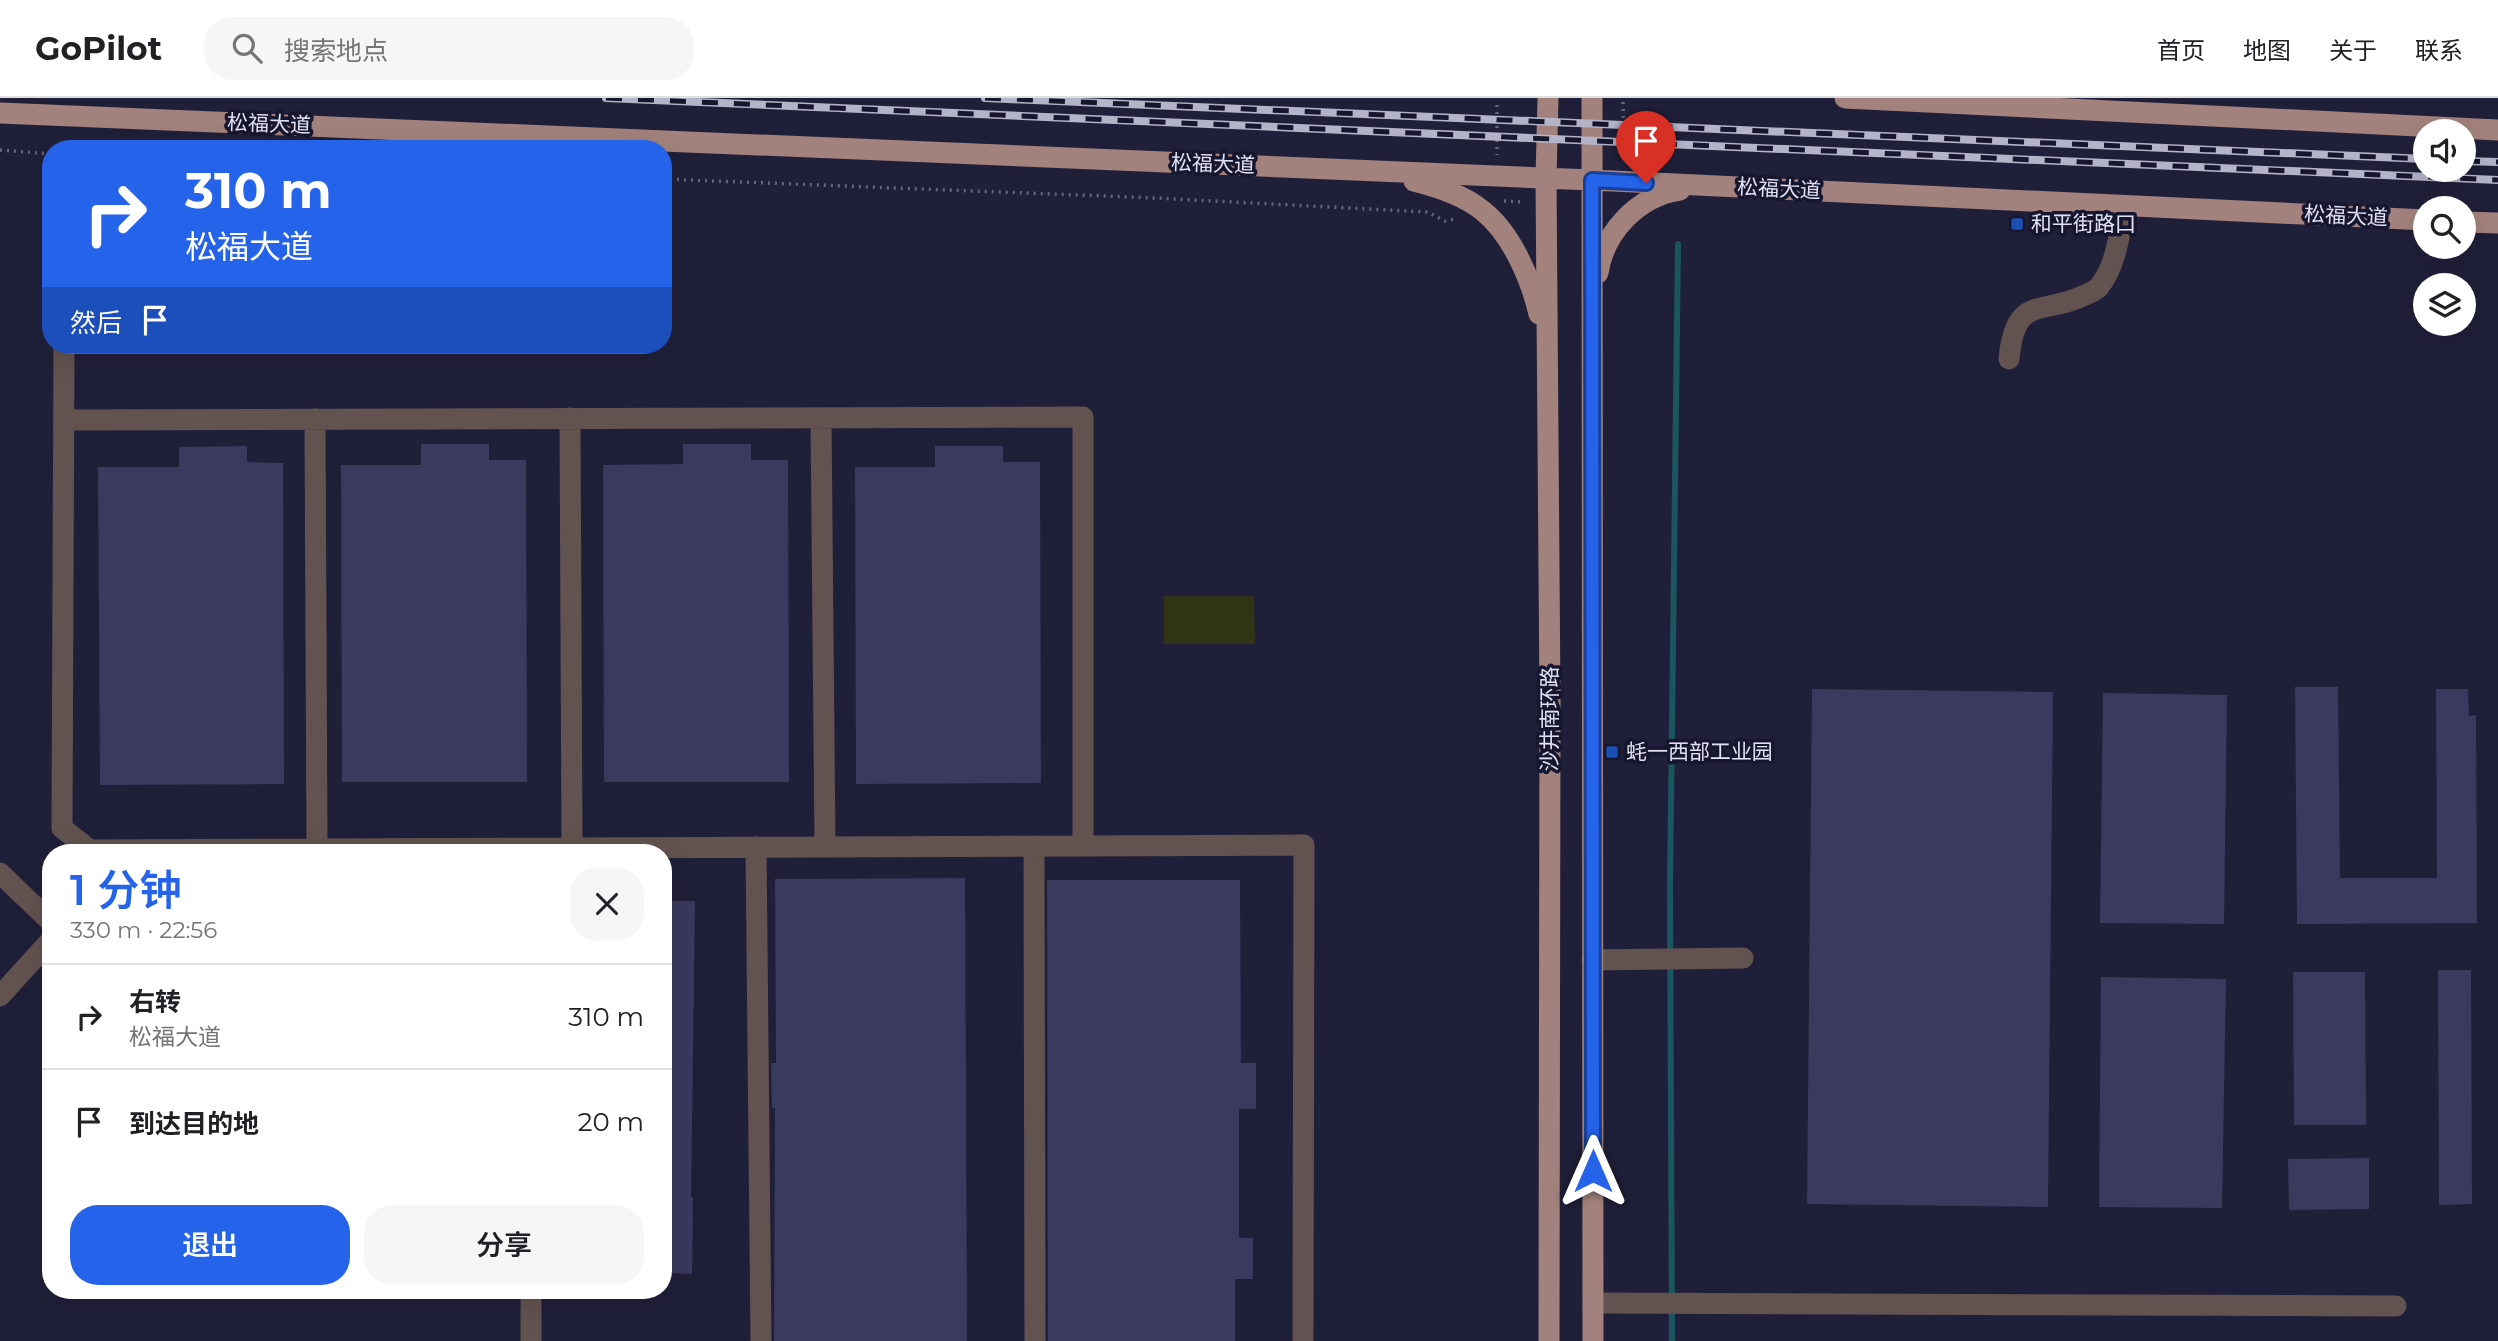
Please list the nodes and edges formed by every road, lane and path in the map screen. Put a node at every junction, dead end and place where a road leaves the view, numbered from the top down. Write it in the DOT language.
graph roads {
  1 [pos="1548,98"];
  2 [pos="1592,98"];
  3 [pos="1845,98"];
  4 [pos="1623,102"];
  5 [pos="1497,106"];
  6 [pos="0,113"];
  7 [pos="2498,130"];
  8 [pos="640,140"];
  9 [pos="672,141"];
  10 [pos="0,150"];
  11 [pos="42,153"];
  12 [pos="1497,157"];
  13 [pos="1624,160"];
  14 [pos="1375,171"];
  15 [pos="1546,178"];
  16 [pos="672,179"];
  17 [pos="1592,180"];
  18 [pos="1715,186"];
  19 [pos="2125,206"];
  20 [pos="1456,219"];
  21 [pos="2413,219"];
  22 [pos="2476,222"];
  23 [pos="2498,223"];
  24 [pos="1592,306"];
  25 [pos="64,354"];
  26 [pos="2009,359"];
  27 [pos="1548,375"];
  28 [pos="570,418"];
  29 [pos="821,418"];
  30 [pos="315,419"];
  31 [pos="64,420"];
  32 [pos="81,844"];
  33 [pos="317,844"];
  34 [pos="572,844"];
  35 [pos="1083,845"];
  36 [pos="825,846"];
  37 [pos="1034,846"];
  38 [pos="672,847"];
  39 [pos="756,847"];
  40 [pos="0,873"];
  41 [pos="42,913"];
  42 [pos="42,950"];
  43 [pos="1744,958"];
  44 [pos="1592,960"];
  45 [pos="0,996"];
  46 [pos="531,1299"];
  47 [pos="1593,1303"];
  48 [pos="2396,1306"];
  49 [pos="531,1341"];
  50 [pos="761,1341"];
  51 [pos="1035,1341"];
  52 [pos="1303,1341"];
  53 [pos="1549,1341"];
  54 [pos="1593,1341"];
  1 -- 15 [label="main road, 沙井南环路"];
  2 -- 17 [label="main road, 沙井南环路"];
  3 -- 7 [label="main road"];
  4 -- 13 [label="path"];
  5 -- 12 [label="path"];
  6 -- 8 [label="main road, 松福大道"];
  9 -- 14 [label="main road, 松福大道"];
  10 -- 11 [label="path"];
  14 -- 15 [label="main road, 松福大道"];
  14 -- 27 [label="main road"];
  15 -- 17 [label="main road, 松福大道"];
  15 -- 27 [label="main road, 沙井南环路"];
  16 -- 20 [label="path"];
  17 -- 18 [label="main road, 松福大道"];
  17 -- 24 [label="main road, 沙井南环路"];
  18 -- 19 [label="main road, 松福大道"];
  18 -- 24 [label="main road"];
  19 -- 21 [label="main road, 松福大道"];
  19 -- 26 [label="street"];
  22 -- 23 [label="main road"];
  24 -- 44 [label="main road, 沙井南环路"];
  25 -- 31 [label="street"];
  27 -- 53 [label="main road, 沙井南环路"];
  28 -- 29 [label="street"];
  28 -- 30 [label="street"];
  28 -- 34 [label="street"];
  29 -- 35 [label="street"];
  29 -- 36 [label="street"];
  30 -- 31 [label="street"];
  30 -- 33 [label="street"];
  31 -- 32 [label="street"];
  35 -- 37 [label="street"];
  35 -- 52 [label="street"];
  36 -- 37 [label="street"];
  36 -- 39 [label="street"];
  37 -- 51 [label="street"];
  38 -- 39 [label="street"];
  39 -- 50 [label="street"];
  40 -- 41 [label="street"];
  42 -- 45 [label="street"];
  43 -- 44 [label="street"];
  44 -- 47 [label="main road, 沙井南环路"];
  46 -- 49 [label="street"];
  47 -- 48 [label="street"];
  47 -- 54 [label="main road, 沙井南环路"];
}
